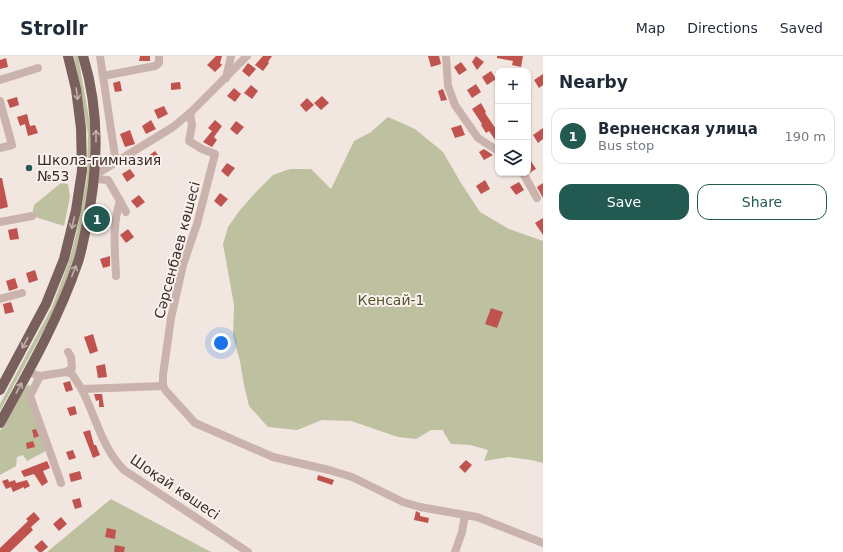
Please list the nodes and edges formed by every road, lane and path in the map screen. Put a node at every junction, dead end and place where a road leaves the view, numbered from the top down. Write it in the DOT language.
graph roads {
  1 [pos="68,56"];
  2 [pos="83,56"];
  3 [pos="99,56"];
  4 [pos="231,56"];
  5 [pos="247,56"];
  6 [pos="446,56"];
  7 [pos="159,59"];
  8 [pos="38,68"];
  9 [pos="104,76"];
  10 [pos="226,78"];
  11 [pos="0,80"];
  12 [pos="0,100"];
  13 [pos="190,113"];
  14 [pos="0,148"];
  15 [pos="495,149"];
  16 [pos="116,162"];
  17 [pos="525,176"];
  18 [pos="94,177"];
  19 [pos="537,198"];
  20 [pos="120,201"];
  21 [pos="126,212"];
  22 [pos="32,216"];
  23 [pos="0,222"];
  24 [pos="116,276"];
  25 [pos="22,294"];
  26 [pos="0,299"];
  27 [pos="68,352"];
  28 [pos="28,372"];
  29 [pos="66,372"];
  30 [pos="40,376"];
  31 [pos="1,386"];
  32 [pos="164,386"];
  33 [pos="82,389"];
  34 [pos="0,422"];
  35 [pos="61,483"];
  36 [pos="465,515"];
  37 [pos="543,543"];
  38 [pos="248,552"];
  39 [pos="455,552"];
  1 -- 31 [label="main road, one-way"];
  18 -- 2 [label="main road, one-way"];
  3 -- 9 [label="street"];
  4 -- 10 [label="street"];
  5 -- 10 [label="street"];
  6 -- 15 [label="street"];
  7 -- 9 [label="street"];
  8 -- 11 [label="street"];
  9 -- 16 [label="street"];
  10 -- 13 [label="street"];
  12 -- 14 [label="street"];
  13 -- 16 [label="street"];
  13 -- 32 [label="street, Сәрсенбаев көшесі"];
  16 -- 18 [label="street"];
  17 -- 19 [label="street"];
  18 -- 20 [label="street"];
  28 -- 18 [label="main road, one-way"];
  20 -- 21 [label="street"];
  20 -- 24 [label="street"];
  22 -- 23 [label="street"];
  25 -- 26 [label="street"];
  27 -- 29 [label="street"];
  28 -- 30 [label="street"];
  34 -- 28 [label="main road, one-way"];
  29 -- 30 [label="street"];
  29 -- 33 [label="street, Шоқай көшесі"];
  30 -- 35 [label="street"];
  32 -- 33 [label="street"];
  32 -- 36 [label="street"];
  33 -- 38 [label="street, Шоқай көшесі"];
  36 -- 37 [label="street"];
  36 -- 39 [label="street"];
}
